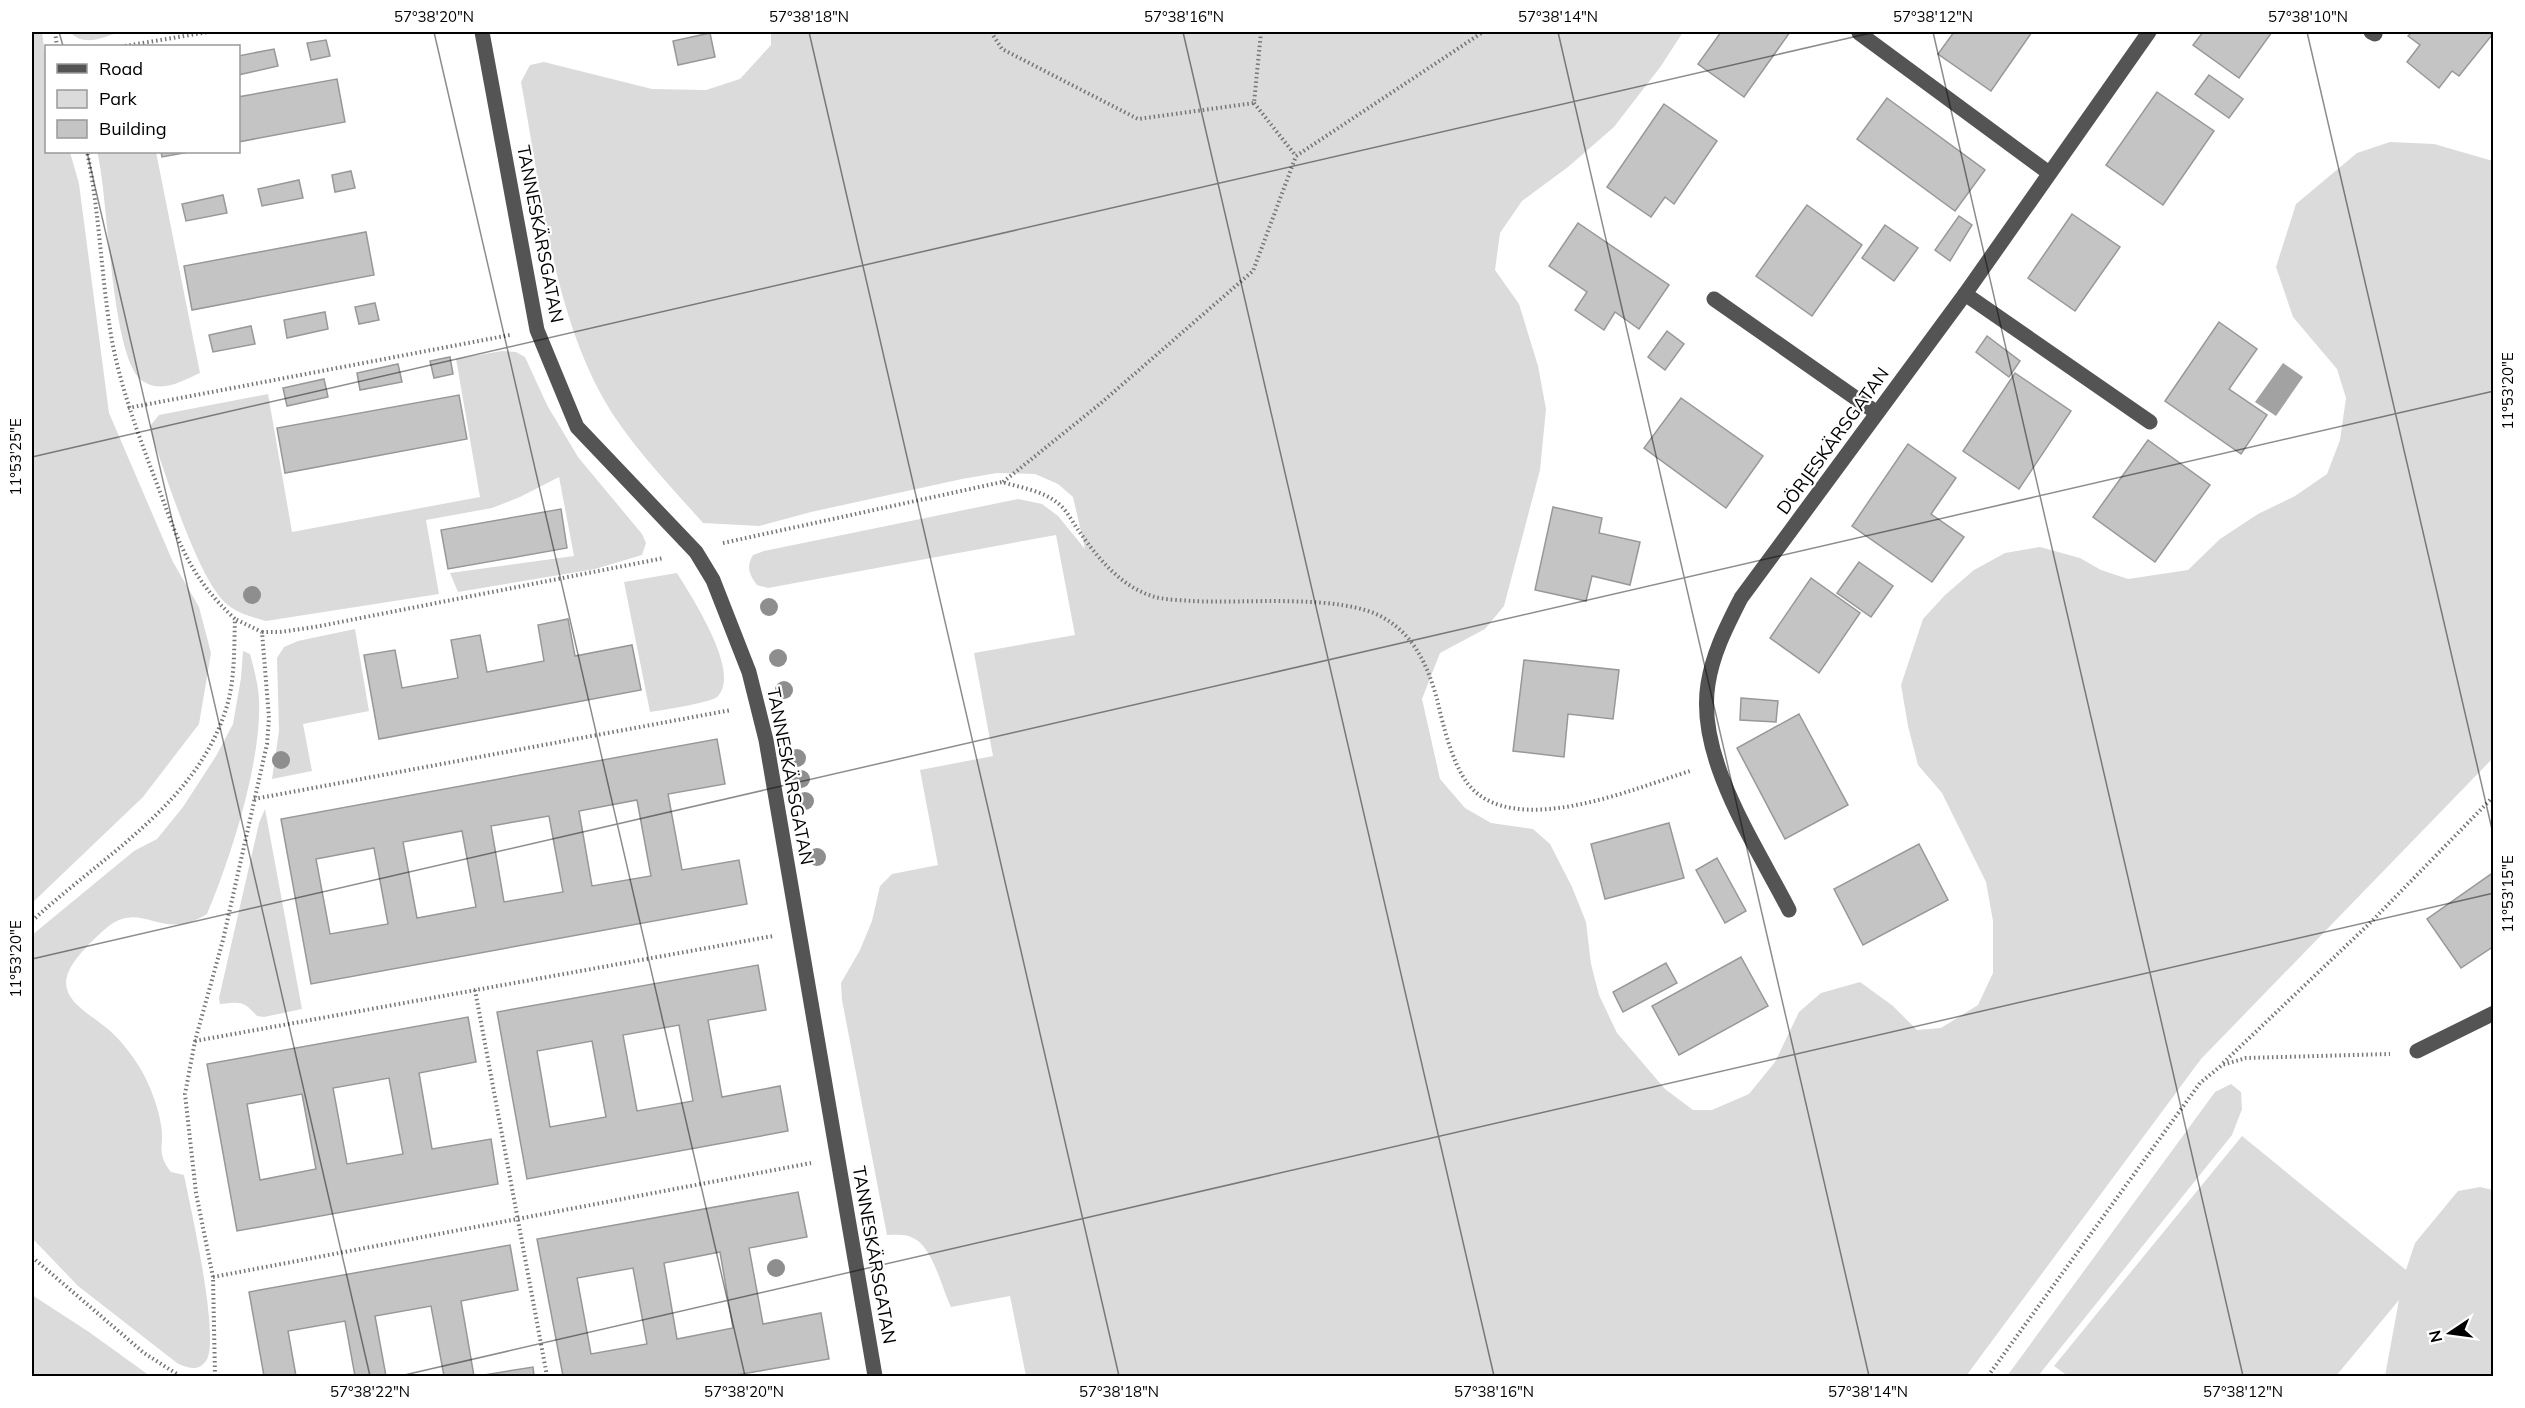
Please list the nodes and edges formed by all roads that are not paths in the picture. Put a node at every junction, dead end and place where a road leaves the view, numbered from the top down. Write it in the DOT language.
graph roads {
  1 [pos="482,32"];
  2 [pos="2149,32"];
  3 [pos="1859,33"];
  4 [pos="2049,173"];
  5 [pos="1965,294"];
  6 [pos="1714,299"];
  7 [pos="1877,414"];
  8 [pos="2150,422"];
  9 [pos="1789,909"];
  10 [pos="2493,1013"];
  11 [pos="2417,1051"];
  12 [pos="875,1377"];
  1 -- 12 [label="street, TANNESKÄRSGATAN"];
  2 -- 4 [label="street, DÖRJESKÄRSGATAN"];
  3 -- 4 [label="street"];
  4 -- 5 [label="street, DÖRJESKÄRSGATAN"];
  5 -- 7 [label="street, DÖRJESKÄRSGATAN"];
  5 -- 8 [label="street"];
  6 -- 7 [label="street"];
  7 -- 9 [label="street, DÖRJESKÄRSGATAN"];
  10 -- 11 [label="street"];
}
